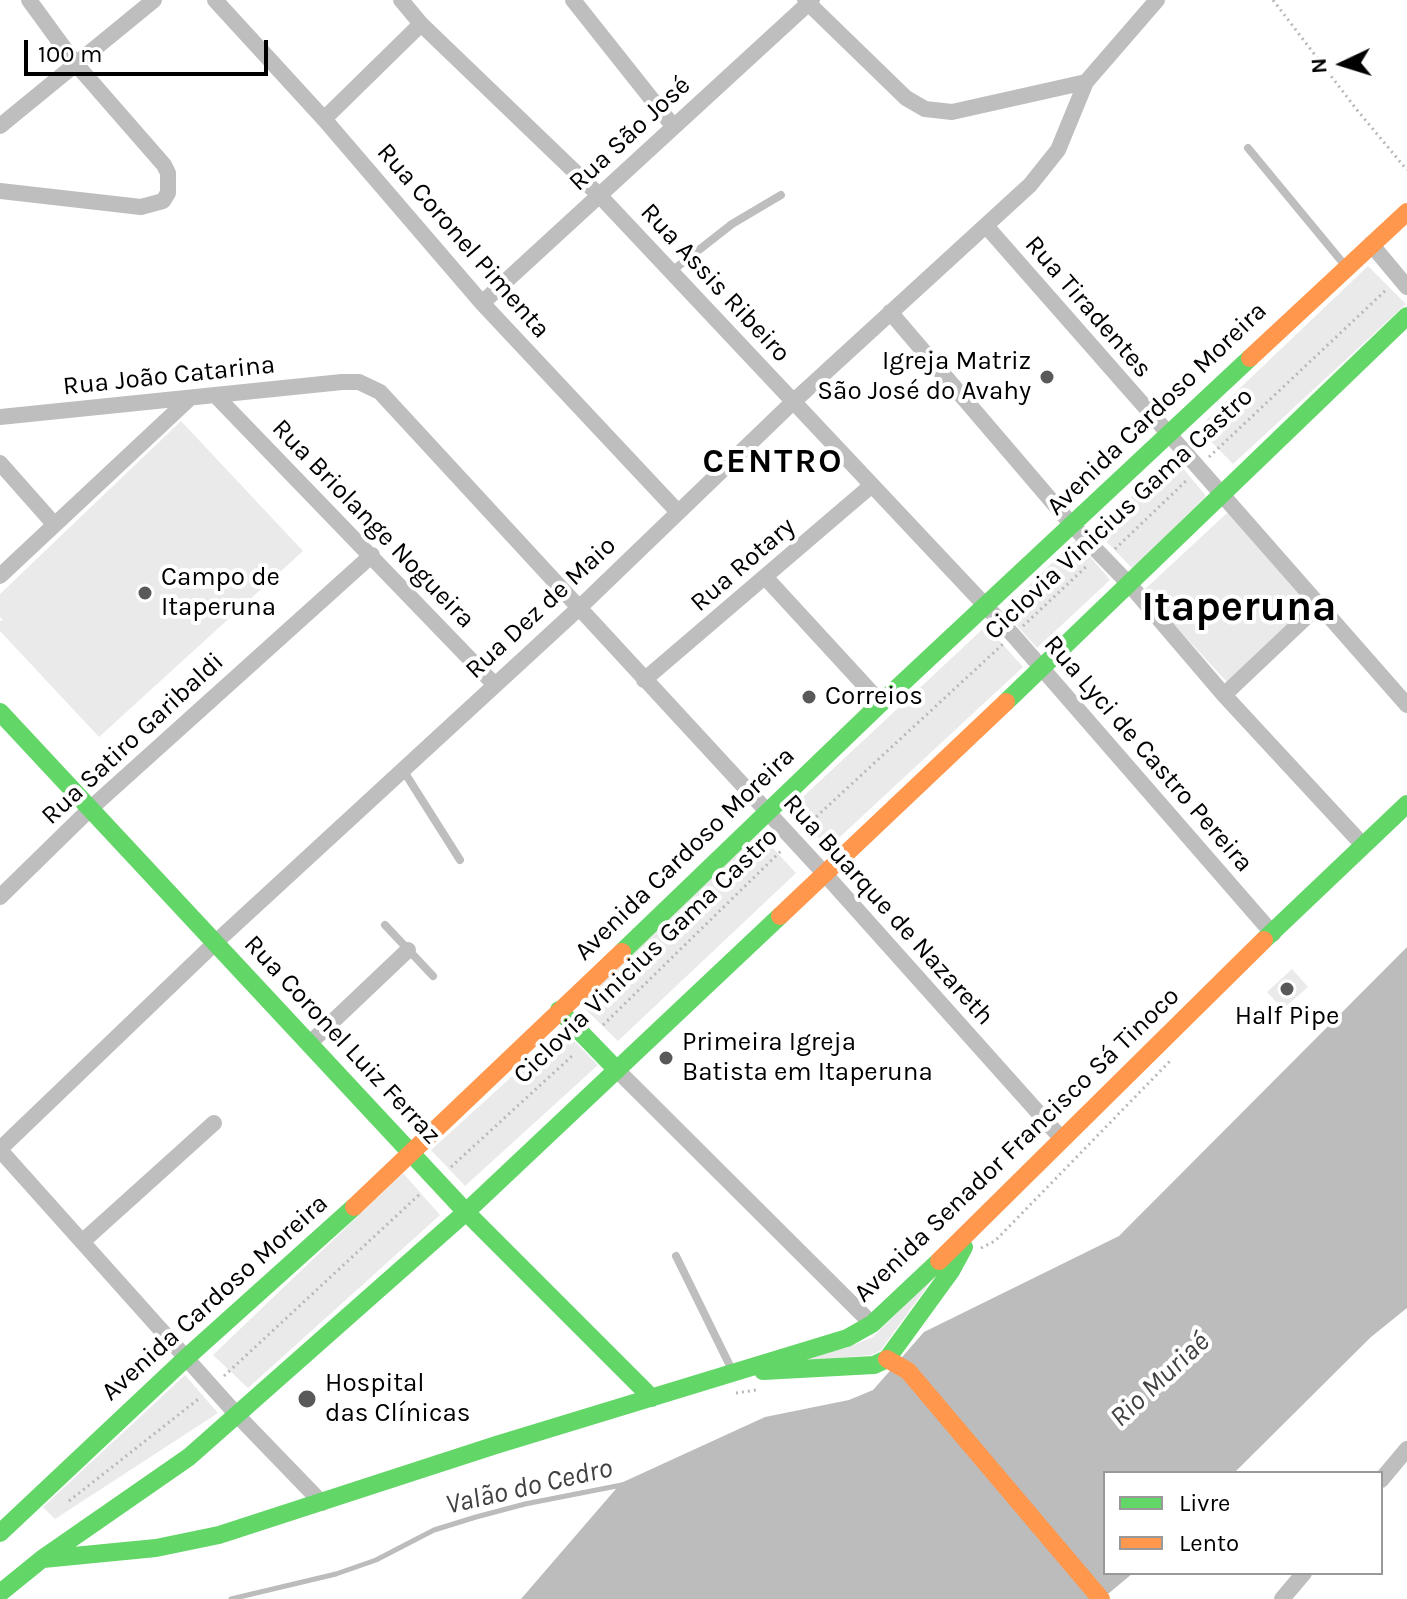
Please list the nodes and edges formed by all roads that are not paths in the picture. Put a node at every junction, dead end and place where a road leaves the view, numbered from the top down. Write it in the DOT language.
graph roads {
  1 [pos="29,0"];
  2 [pos="154,0"];
  3 [pos="215,0"];
  4 [pos="401,0"];
  5 [pos="573,0"];
  6 [pos="1157,0"];
  7 [pos="808,1"];
  8 [pos="421,24"];
  9 [pos="75,63"];
  10 [pos="1086,82"];
  11 [pos="324,119"];
  12 [pos="0,126"];
  13 [pos="673,126"];
  14 [pos="1248,148"];
  15 [pos="0,191"];
  16 [pos="781,195"];
  17 [pos="600,196"];
  18 [pos="1407,212"];
  19 [pos="987,227"];
  20 [pos="1371,244"];
  21 [pos="1346,266"];
  22 [pos="671,272"];
  23 [pos="1403,283"];
  24 [pos="482,303"];
  25 [pos="890,312"];
  26 [pos="1407,316"];
  27 [pos="342,382"];
  28 [pos="217,397"];
  29 [pos="188,400"];
  30 [pos="794,401"];
  31 [pos="0,417"];
  32 [pos="1167,435"];
  33 [pos="0,463"];
  34 [pos="872,485"];
  35 [pos="1221,495"];
  36 [pos="678,512"];
  37 [pos="54,524"];
  38 [pos="1073,526"];
  39 [pos="372,555"];
  40 [pos="0,576"];
  41 [pos="766,578"];
  42 [pos="1130,585"];
  43 [pos="986,606"];
  44 [pos="1318,606"];
  45 [pos="579,608"];
  46 [pos="1043,667"];
  47 [pos="644,680"];
  48 [pos="495,685"];
  49 [pos="1224,695"];
  50 [pos="881,703"];
  51 [pos="1407,705"];
  52 [pos="0,712"];
  53 [pos="403,770"];
  54 [pos="1407,804"];
  55 [pos="91,808"];
  56 [pos="767,813"];
  57 [pos="1362,844"];
  58 [pos="460,860"];
  59 [pos="824,873"];
  60 [pos="0,897"];
  61 [pos="385,925"];
  62 [pos="1273,934"];
  63 [pos="216,942"];
  64 [pos="408,950"];
  65 [pos="433,976"];
  66 [pos="559,1010"];
  67 [pos="310,1043"];
  68 [pos="617,1070"];
  69 [pos="214,1123"];
  70 [pos="1061,1138"];
  71 [pos="0,1149"];
  72 [pos="413,1153"];
  73 [pos="466,1212"];
  74 [pos="977,1225"];
  75 [pos="82,1242"];
  76 [pos="676,1256"];
  77 [pos="872,1324"];
  78 [pos="186,1358"];
  79 [pos="887,1359"];
  80 [pos="733,1372"];
  81 [pos="652,1398"];
  82 [pos="238,1416"];
  83 [pos="1407,1449"];
  84 [pos="1383,1478"];
  85 [pos="322,1503"];
  86 [pos="0,1533"];
  87 [pos="42,1559"];
  88 [pos="1302,1575"];
  89 [pos="0,1593"];
  90 [pos="1101,1599"];
  91 [pos="1282,1599"];
  1 -- 9 [label="street"];
  2 -- 9 [label="street"];
  3 -- 11 [label="street, Rua Coronel Pimenta"];
  4 -- 8 [label="street, Rua Assis Ribeiro"];
  5 -- 13 [label="street"];
  6 -- 10 [label="street, Rua Dez de Maio"];
  7 -- 10 [label="street"];
  7 -- 13 [label="street, Rua São José"];
  8 -- 11 [label="street"];
  8 -- 17 [label="street, Rua Assis Ribeiro"];
  9 -- 12 [label="street"];
  9 -- 15 [label="street"];
  10 -- 19 [label="street, Rua Dez de Maio"];
  11 -- 24 [label="street, Rua Coronel Pimenta"];
  13 -- 17 [label="street, Rua São José"];
  14 -- 21 [label="lane"];
  16 -- 22 [label="lane"];
  17 -- 22 [label="street, Rua Assis Ribeiro"];
  17 -- 24 [label="street, Rua São José"];
  18 -- 20 [label="main road, Avenida Cardoso Moreira"];
  19 -- 25 [label="street, Rua Dez de Maio"];
  19 -- 32 [label="street, Rua Tiradentes"];
  20 -- 21 [label="main road, Avenida Cardoso Moreira"];
  20 -- 23 [label="street"];
  21 -- 32 [label="main road, Avenida Cardoso Moreira"];
  22 -- 30 [label="street, Rua Assis Ribeiro"];
  24 -- 36 [label="street, Rua Coronel Pimenta"];
  25 -- 30 [label="street, Rua Dez de Maio"];
  25 -- 38 [label="street"];
  26 -- 35 [label="main road"];
  27 -- 28 [label="street, Rua João Catarina"];
  27 -- 45 [label="street, Rua Buarque de Nazareth"];
  28 -- 29 [label="street, Rua João Catarina"];
  28 -- 39 [label="street, Rua Briolange Nogueira"];
  29 -- 31 [label="street, Rua João Catarina"];
  29 -- 37 [label="street"];
  30 -- 34 [label="street, Rua Assis Ribeiro"];
  30 -- 36 [label="street, Rua Dez de Maio"];
  32 -- 35 [label="street, Rua Tiradentes"];
  32 -- 38 [label="main road, Avenida Cardoso Moreira"];
  33 -- 37 [label="street"];
  34 -- 41 [label="street, Rua Rotary"];
  34 -- 43 [label="street, Rua Assis Ribeiro"];
  35 -- 42 [label="main road"];
  35 -- 44 [label="street, Rua Tiradentes"];
  36 -- 45 [label="street, Rua Dez de Maio"];
  37 -- 40 [label="street"];
  38 -- 42 [label="street"];
  38 -- 43 [label="main road, Avenida Cardoso Moreira"];
  39 -- 48 [label="street, Rua Briolange Nogueira"];
  39 -- 55 [label="street, Rua Satiro Garibaldi"];
  41 -- 47 [label="street, Rua Rotary"];
  41 -- 50 [label="street"];
  42 -- 46 [label="main road"];
  42 -- 49 [label="street"];
  43 -- 46 [label="street, Rua Lyci de Castro Pereira"];
  43 -- 50 [label="main road, Avenida Cardoso Moreira"];
  44 -- 49 [label="street"];
  44 -- 51 [label="street, Rua Tiradentes"];
  45 -- 47 [label="street, Rua Buarque de Nazareth"];
  45 -- 48 [label="street, Rua Dez de Maio"];
  46 -- 59 [label="main road"];
  46 -- 62 [label="street, Rua Lyci de Castro Pereira"];
  47 -- 56 [label="street, Rua Buarque de Nazareth"];
  48 -- 53 [label="street, Rua Dez de Maio"];
  49 -- 57 [label="street"];
  50 -- 56 [label="main road, Avenida Cardoso Moreira"];
  52 -- 55 [label="main road, Rua Coronel Luiz Ferraz"];
  53 -- 58 [label="lane"];
  53 -- 63 [label="street, Rua Dez de Maio"];
  54 -- 57 [label="main road, Avenida Senador Francisco Sá Tinoco"];
  55 -- 60 [label="street, Rua Satiro Garibaldi"];
  55 -- 63 [label="main road, Rua Coronel Luiz Ferraz"];
  56 -- 59 [label="street, Rua Buarque de Nazareth"];
  56 -- 66 [label="main road, Avenida Cardoso Moreira"];
  57 -- 62 [label="main road, Avenida Senador Francisco Sá Tinoco"];
  59 -- 68 [label="main road"];
  59 -- 70 [label="street, Rua Buarque de Nazareth"];
  61 -- 64 [label="lane"];
  62 -- 70 [label="main road, Avenida Senador Francisco Sá Tinoco"];
  63 -- 67 [label="main road, Rua Coronel Luiz Ferraz"];
  63 -- 71 [label="street, Rua Dez de Maio"];
  64 -- 65 [label="lane"];
  64 -- 67 [label="street"];
  66 -- 68 [label="main road"];
  66 -- 72 [label="main road, Avenida Cardoso Moreira"];
  67 -- 72 [label="main road, Rua Coronel Luiz Ferraz"];
  68 -- 73 [label="main road"];
  68 -- 77 [label="street"];
  69 -- 75 [label="street"];
  70 -- 74 [label="main road, Avenida Senador Francisco Sá Tinoco"];
  71 -- 75 [label="street"];
  72 -- 73 [label="main road, Rua Coronel Luiz Ferraz"];
  72 -- 78 [label="main road, Avenida Cardoso Moreira"];
  73 -- 81 [label="main road, Rua Coronel Luiz Ferraz"];
  73 -- 82 [label="main road"];
  74 -- 77 [label="main road, Avenida Senador Francisco Sá Tinoco"];
  74 -- 79 [label="main road"];
  75 -- 78 [label="street"];
  76 -- 80 [label="lane"];
  77 -- 80 [label="main road, Avenida Senador Francisco Sá Tinoco"];
  78 -- 82 [label="street"];
  78 -- 86 [label="main road, Avenida Cardoso Moreira"];
  79 -- 80 [label="main road"];
  79 -- 90 [label="main road"];
  80 -- 81 [label="main road, Avenida Senador Francisco Sá Tinoco"];
  81 -- 85 [label="main road, Avenida Senador Francisco Sá Tinoco"];
  82 -- 85 [label="street"];
  82 -- 87 [label="main road"];
  83 -- 84 [label="street"];
  85 -- 87 [label="main road, Avenida Senador Francisco Sá Tinoco"];
  87 -- 89 [label="main road"];
  88 -- 91 [label="street"];
}
